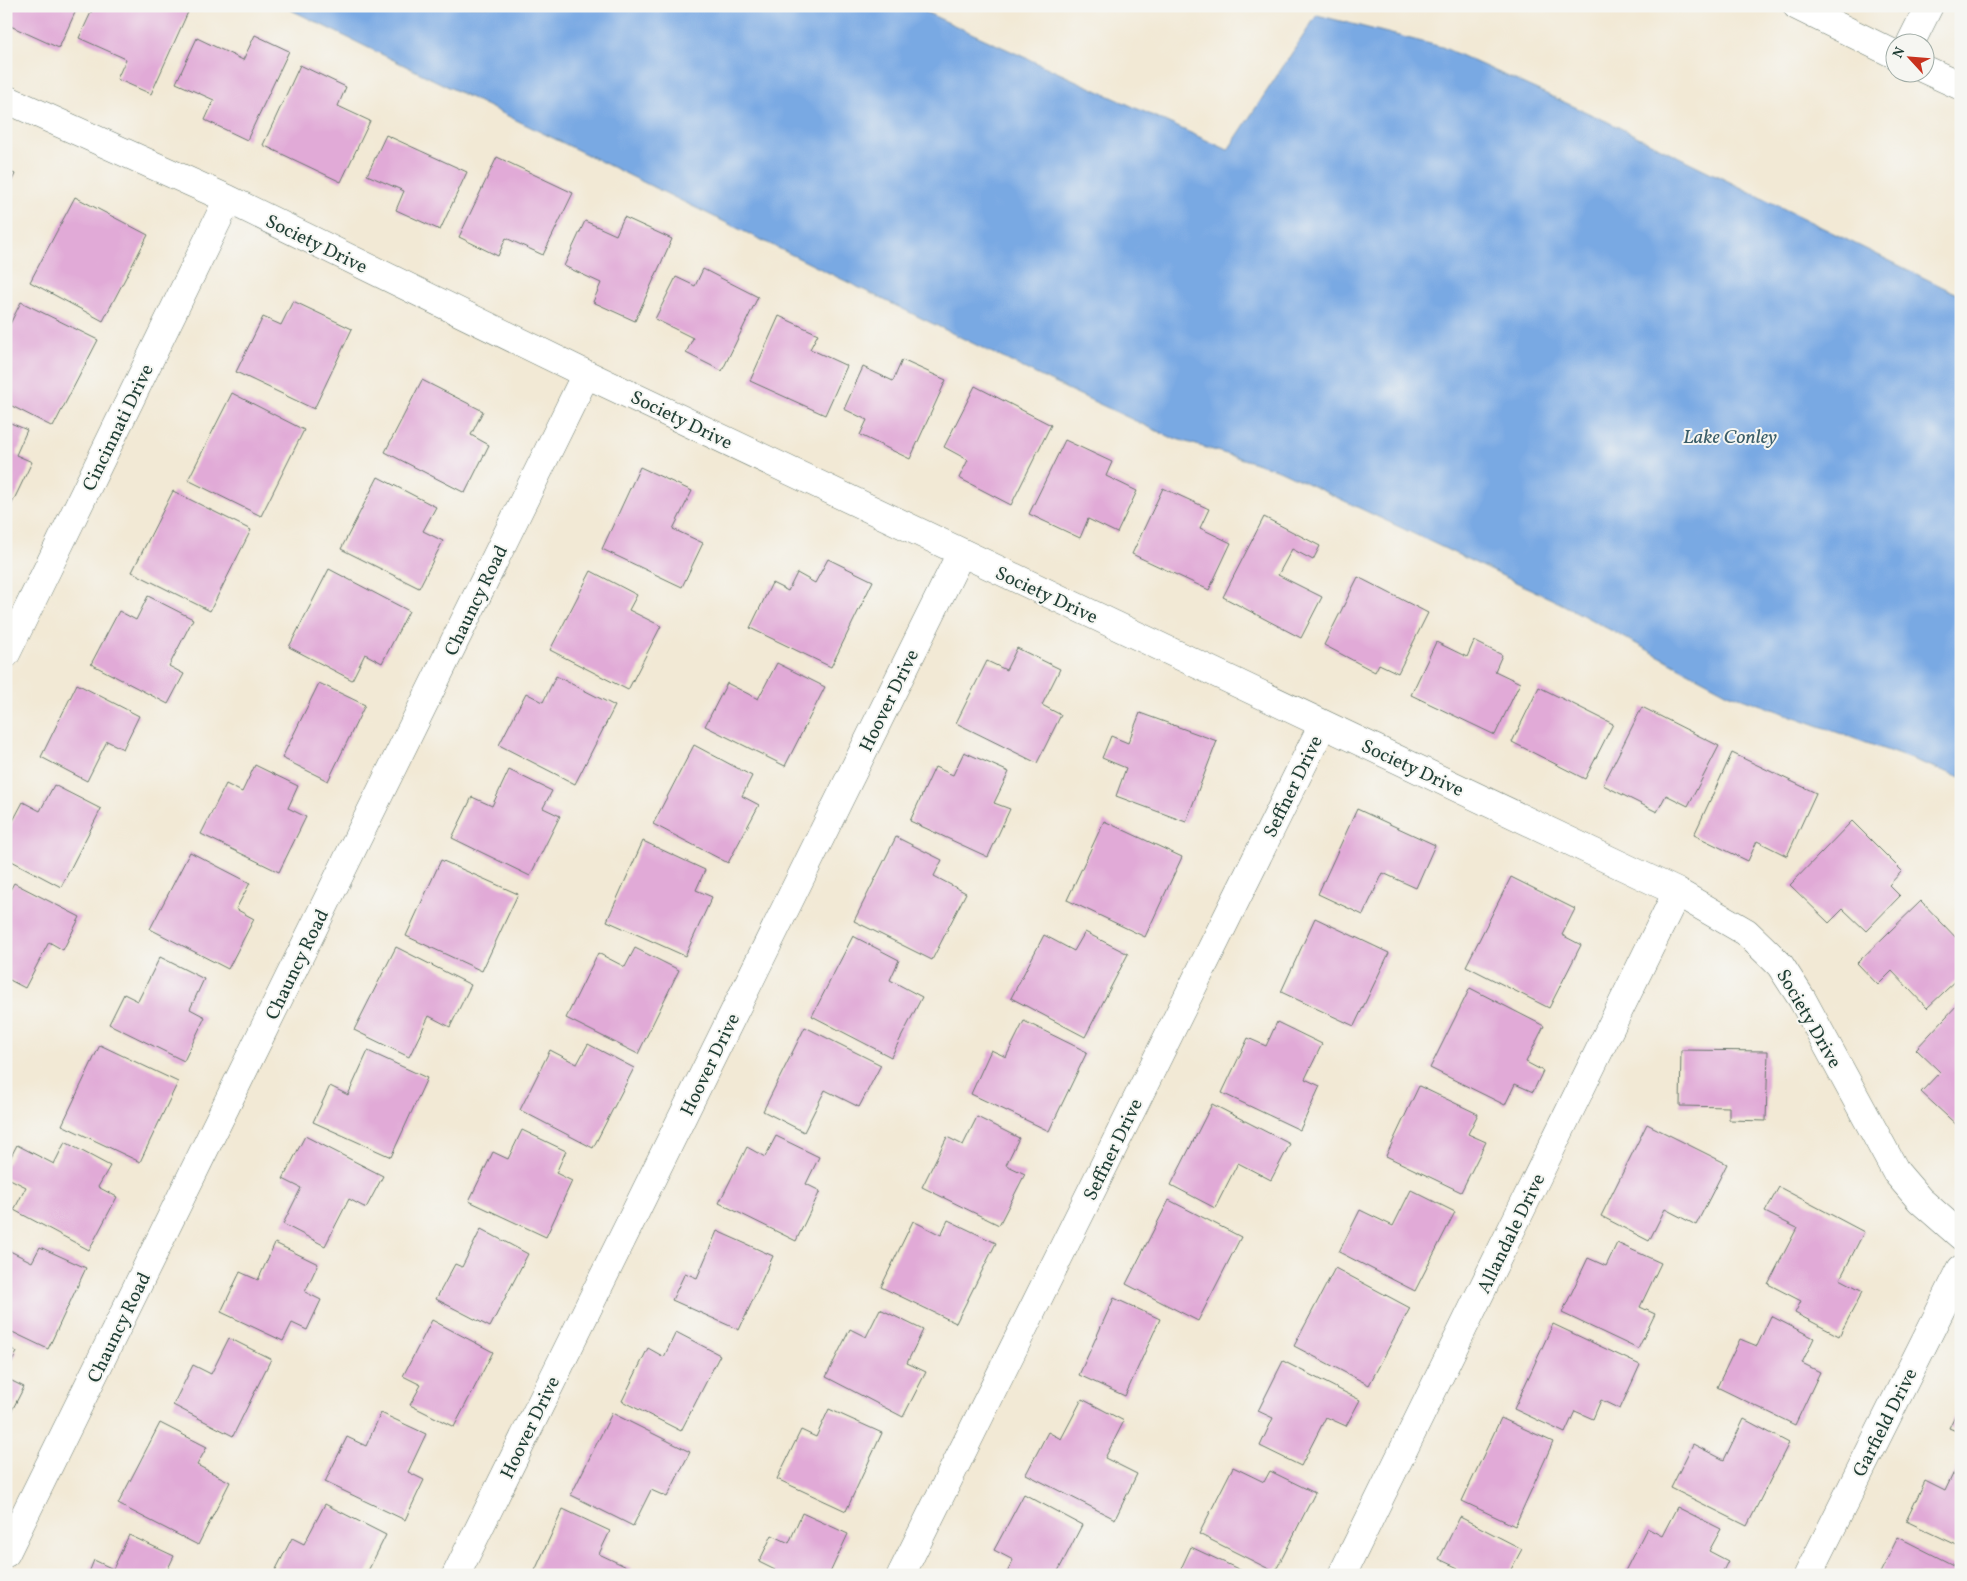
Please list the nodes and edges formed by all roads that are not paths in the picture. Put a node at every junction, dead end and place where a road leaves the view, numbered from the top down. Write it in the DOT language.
graph roads {
  1 [pos="1797,6"];
  2 [pos="1929,6"];
  3 [pos="1916,32"];
  4 [pos="1884,49"];
  5 [pos="1934,74"];
  6 [pos="1961,86"];
  7 [pos="6,99"];
  8 [pos="228,199"];
  9 [pos="586,374"];
  10 [pos="961,553"];
  11 [pos="6,654"];
  12 [pos="1323,724"];
  13 [pos="1677,892"];
  14 [pos="1961,1236"];
  15 [pos="1961,1270"];
  16 [pos="6,1553"];
  17 [pos="456,1575"];
  18 [pos="901,1575"];
  19 [pos="1342,1575"];
  20 [pos="1808,1575"];
  1 -- 4 [label="street"];
  2 -- 3 [label="street"];
  5 -- 6 [label="street"];
  7 -- 8 [label="street, Society Drive"];
  8 -- 9 [label="street, Society Drive"];
  8 -- 11 [label="street, Cincinnati Drive"];
  9 -- 10 [label="street, Society Drive"];
  9 -- 16 [label="street, Chauncy Road"];
  10 -- 12 [label="street, Society Drive"];
  10 -- 17 [label="street, Hoover Drive"];
  12 -- 13 [label="street, Society Drive"];
  12 -- 18 [label="street, Seffner Drive"];
  13 -- 14 [label="street, Society Drive"];
  13 -- 19 [label="street, Allandale Drive"];
  15 -- 20 [label="street, Garfield Drive"];
}
